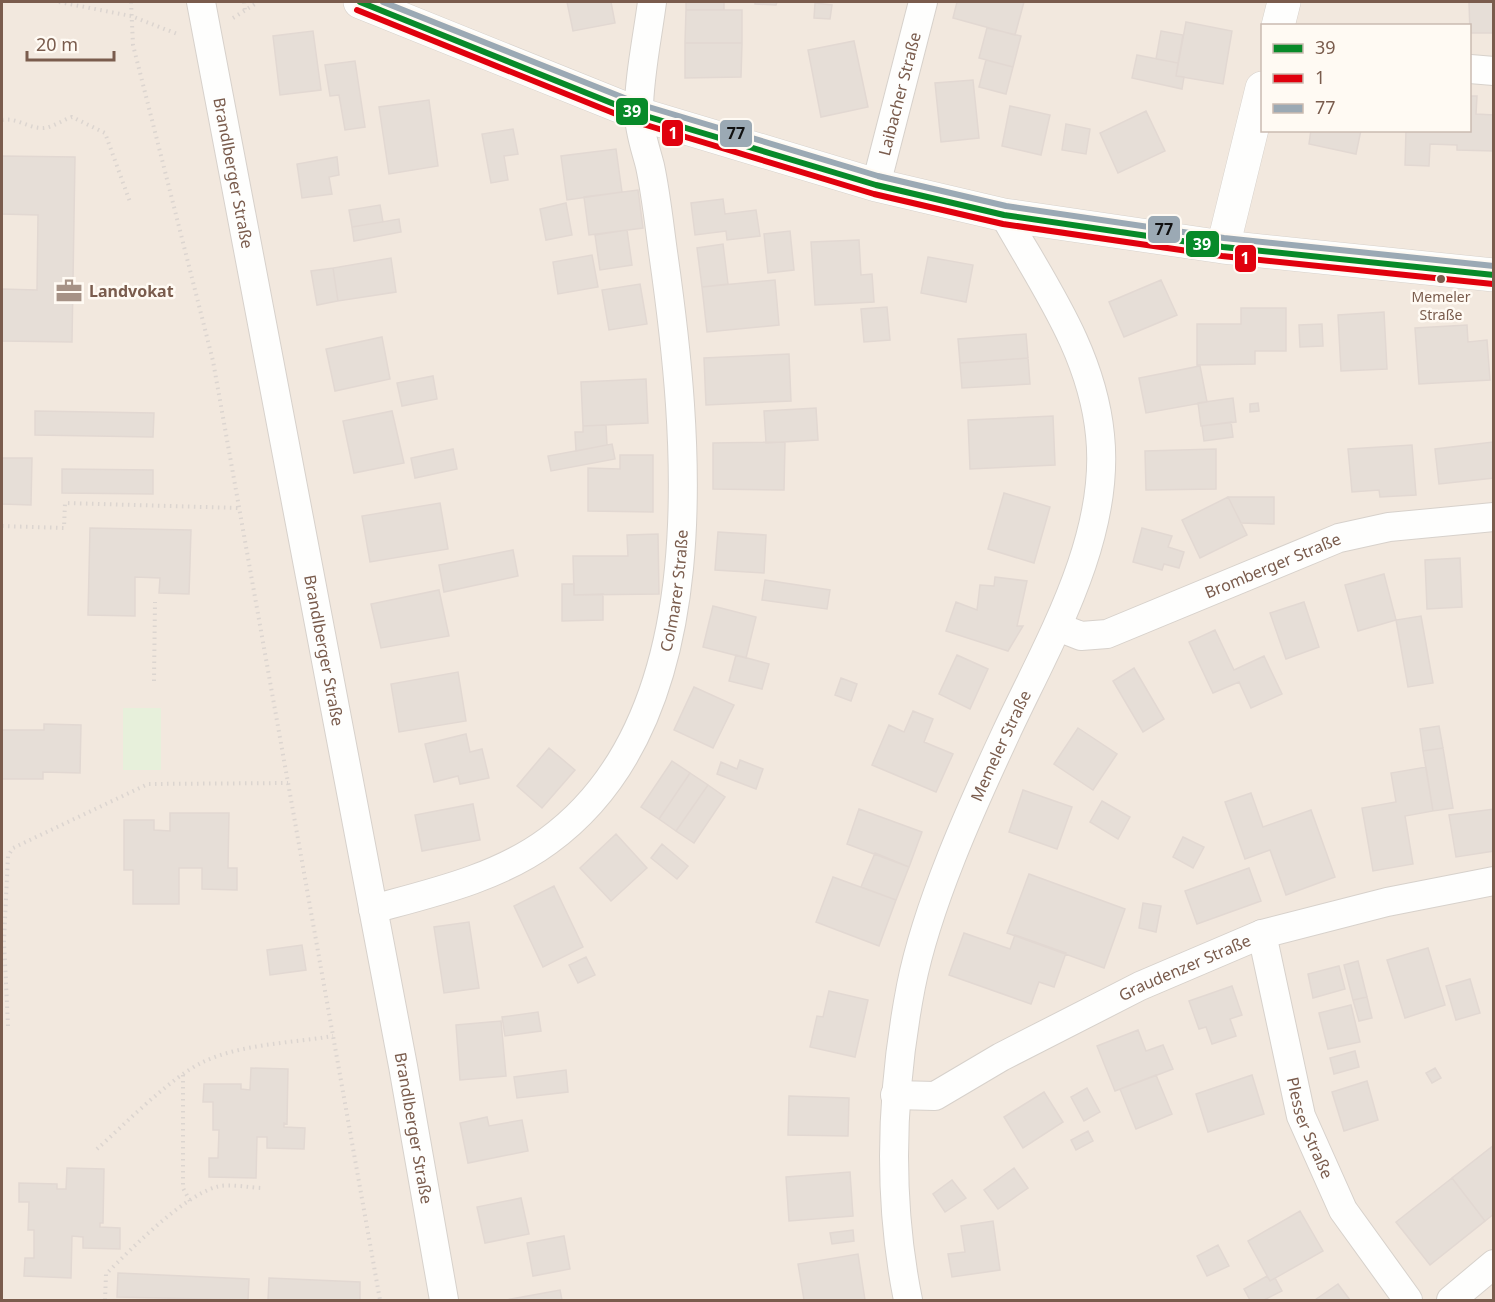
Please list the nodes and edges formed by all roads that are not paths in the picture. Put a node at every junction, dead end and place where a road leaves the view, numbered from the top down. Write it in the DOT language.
graph roads {
  1 [pos="201,2"];
  2 [pos="360,2"];
  3 [pos="652,2"];
  4 [pos="923,2"];
  5 [pos="1284,2"];
  6 [pos="1278,24"];
  7 [pos="1471,69"];
  8 [pos="1494,71"];
  9 [pos="1261,96"];
  10 [pos="639,114"];
  11 [pos="876,185"];
  12 [pos="1004,215"];
  13 [pos="1223,247"];
  14 [pos="1494,275"];
  15 [pos="1494,517"];
  16 [pos="1058,627"];
  17 [pos="1494,881"];
  18 [pos="373,909"];
  19 [pos="1262,934"];
  20 [pos="895,1095"];
  21 [pos="1494,1264"];
  22 [pos="444,1300"];
  23 [pos="908,1300"];
  24 [pos="1408,1300"];
  25 [pos="1452,1300"];
  1 -- 18 [label="street, Brandlberger Straße"];
  2 -- 10 [label="street"];
  3 -- 10 [label="street, Colmarer Straße"];
  4 -- 11 [label="street, Laibacher Straße"];
  5 -- 6 [label="street"];
  7 -- 8 [label="street"];
  9 -- 13 [label="street"];
  10 -- 11 [label="street"];
  10 -- 18 [label="street, Colmarer Straße"];
  11 -- 12 [label="street"];
  12 -- 13 [label="street"];
  12 -- 16 [label="street, Memeler Straße"];
  13 -- 14 [label="street"];
  15 -- 16 [label="street, Bromberger Straße"];
  16 -- 20 [label="street, Memeler Straße"];
  17 -- 19 [label="street, Graudenzer Straße"];
  18 -- 22 [label="street, Brandlberger Straße"];
  19 -- 20 [label="street, Graudenzer Straße"];
  19 -- 24 [label="street, Plesser Straße"];
  20 -- 23 [label="street, Memeler Straße"];
  21 -- 25 [label="street"];
}
